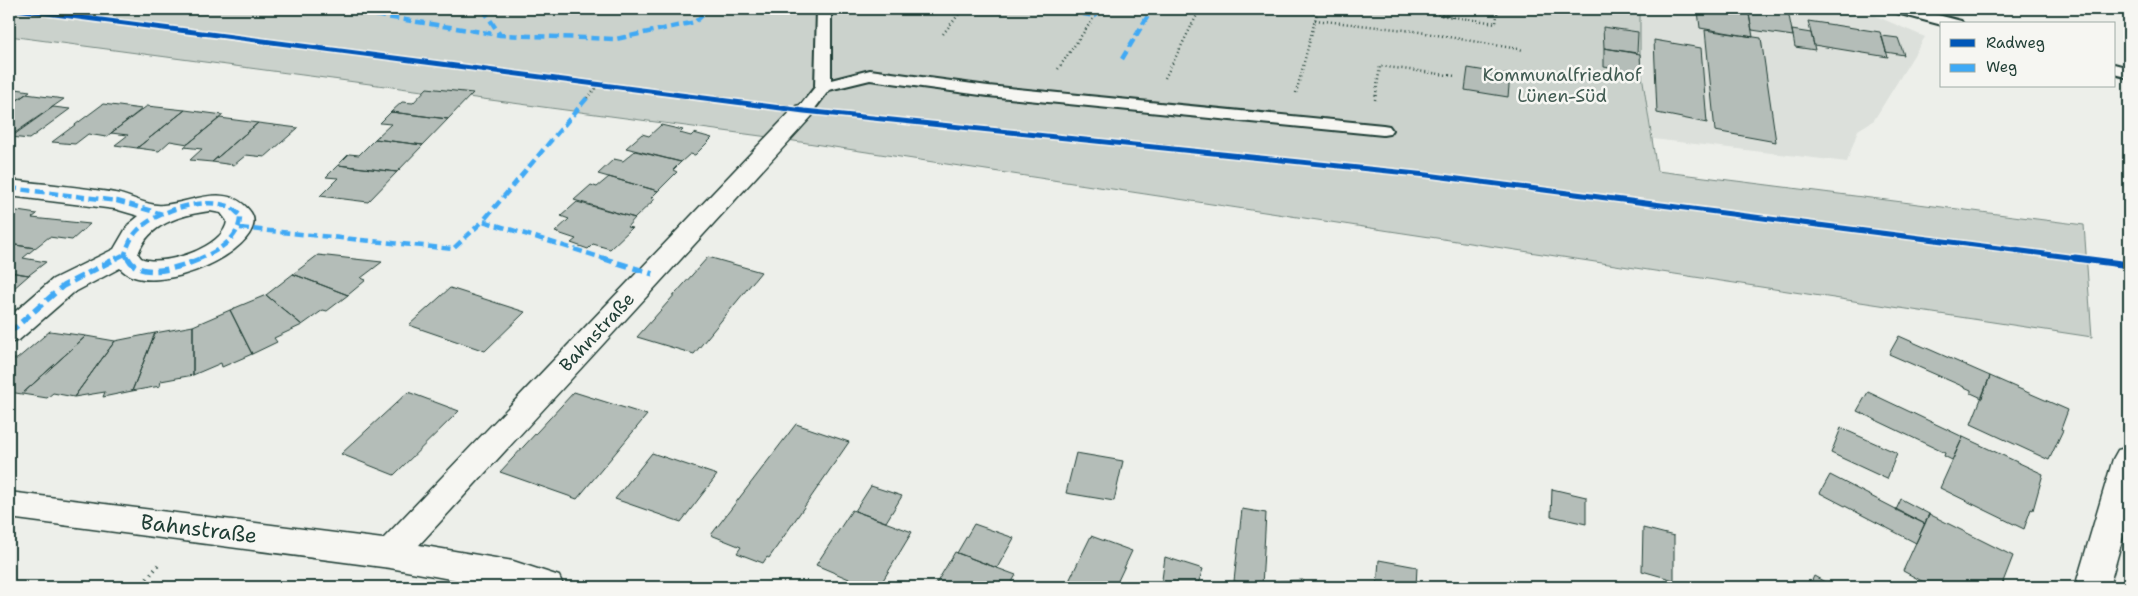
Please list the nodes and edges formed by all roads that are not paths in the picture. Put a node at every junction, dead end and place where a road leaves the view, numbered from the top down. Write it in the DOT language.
graph roads {
  1 [pos="824,9"];
  2 [pos="1898,9"];
  3 [pos="1948,22"];
  4 [pos="2116,70"];
  5 [pos="2129,73"];
  6 [pos="823,87"];
  7 [pos="804,111"];
  8 [pos="1383,130"];
  9 [pos="9,188"];
  10 [pos="162,214"];
  11 [pos="125,254"];
  12 [pos="9,333"];
  13 [pos="2129,459"];
  14 [pos="9,505"];
  15 [pos="390,554"];
  16 [pos="546,587"];
  17 [pos="2092,587"];
  1 -- 6 [label="lane"];
  2 -- 3 [label="lane"];
  4 -- 5 [label="lane"];
  6 -- 7 [label="lane"];
  6 -- 8 [label="lane"];
  7 -- 15 [label="street, Bahnstraße"];
  9 -- 10 [label="street"];
  10 -- 11 [label="street"];
  10 -- 11 [label="street"];
  11 -- 12 [label="street"];
  13 -- 17 [label="street"];
  14 -- 15 [label="street, Bahnstraße"];
  15 -- 16 [label="street, Bahnstraße"];
}
